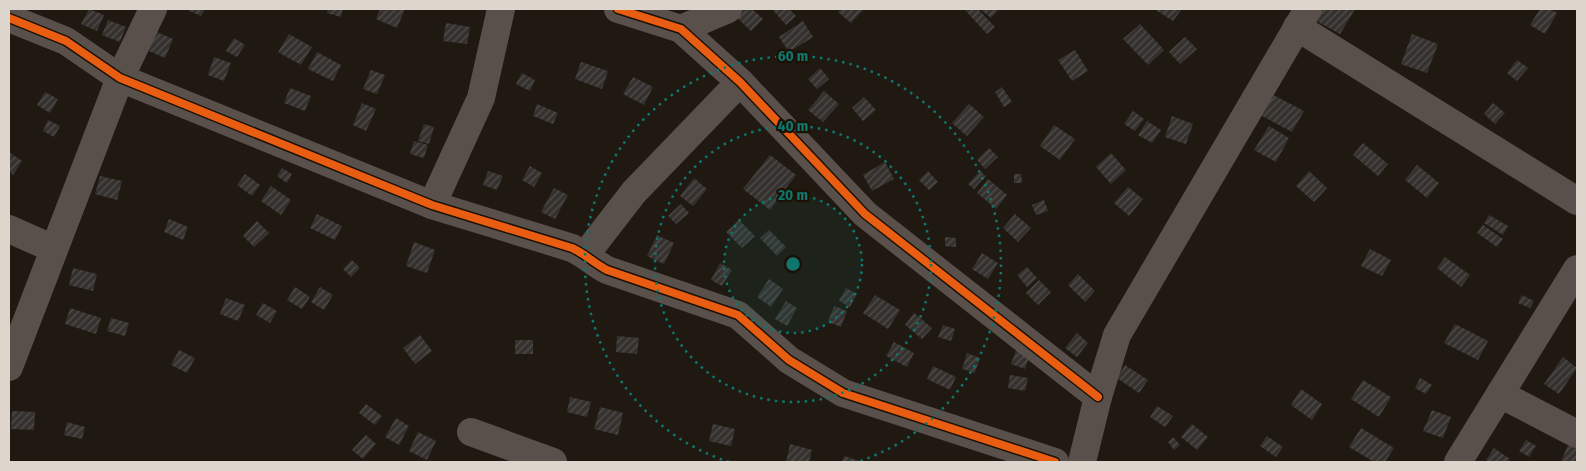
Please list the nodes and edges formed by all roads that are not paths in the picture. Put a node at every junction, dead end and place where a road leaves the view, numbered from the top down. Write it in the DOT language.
graph roads {
  1 [pos="154,9"];
  2 [pos="501,9"];
  3 [pos="618,9"];
  4 [pos="728,9"];
  5 [pos="9,18"];
  6 [pos="1303,18"];
  7 [pos="681,29"];
  8 [pos="120,78"];
  9 [pos="740,82"];
  10 [pos="1577,200"];
  11 [pos="432,205"];
  12 [pos="9,229"];
  13 [pos="54,249"];
  14 [pos="586,254"];
  15 [pos="1577,269"];
  16 [pos="9,367"];
  17 [pos="1500,394"];
  18 [pos="1098,397"];
  19 [pos="472,432"];
  20 [pos="1577,434"];
  21 [pos="553,462"];
  22 [pos="1055,462"];
  23 [pos="1082,462"];
  24 [pos="1458,462"];
  1 -- 8 [label="street"];
  2 -- 11 [label="street"];
  3 -- 7 [label="street"];
  4 -- 7 [label="street"];
  5 -- 8 [label="street"];
  6 -- 10 [label="street"];
  6 -- 18 [label="street"];
  7 -- 9 [label="street"];
  8 -- 11 [label="street"];
  8 -- 13 [label="street"];
  9 -- 14 [label="street"];
  9 -- 18 [label="street"];
  11 -- 14 [label="street"];
  12 -- 13 [label="street"];
  13 -- 16 [label="street"];
  14 -- 22 [label="street"];
  15 -- 17 [label="street"];
  17 -- 20 [label="street"];
  17 -- 24 [label="street"];
  18 -- 23 [label="street"];
  19 -- 21 [label="street"];
}
